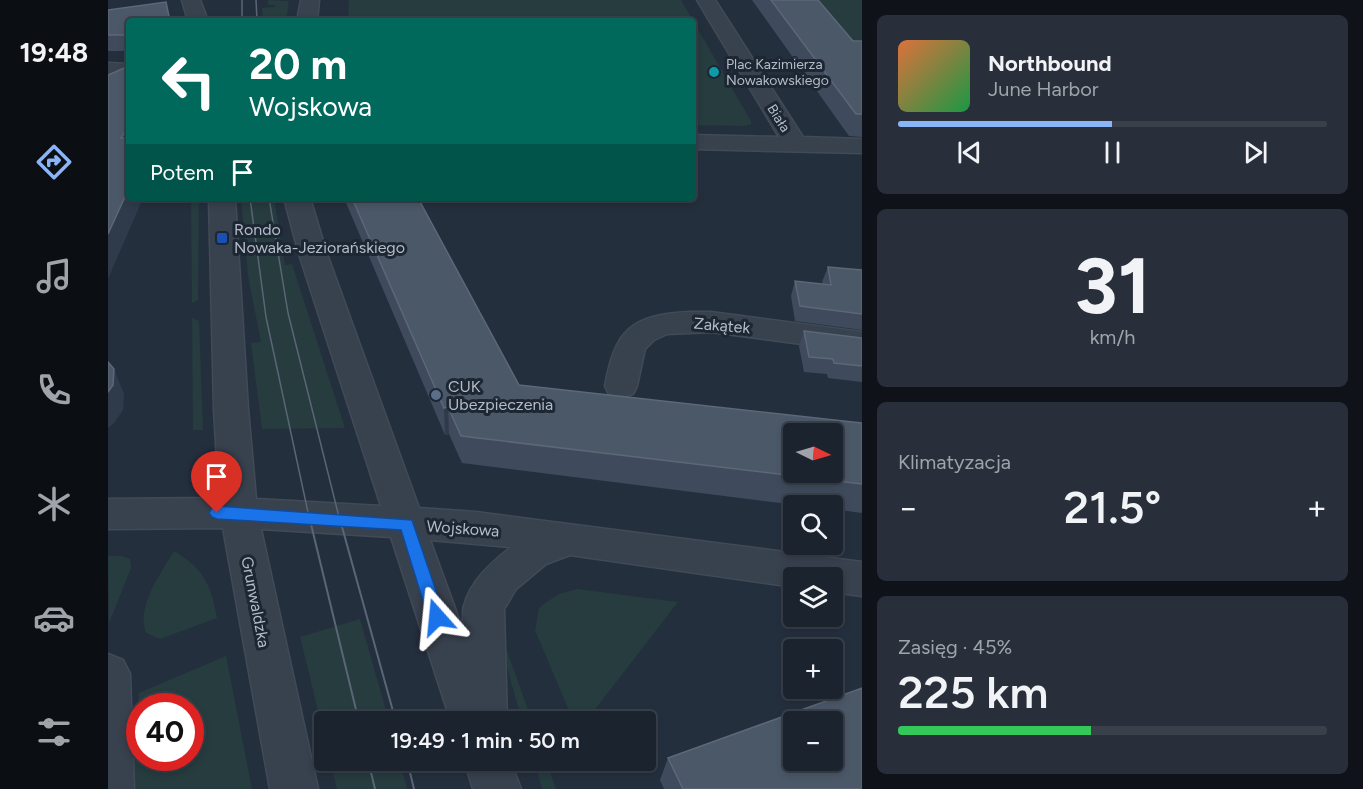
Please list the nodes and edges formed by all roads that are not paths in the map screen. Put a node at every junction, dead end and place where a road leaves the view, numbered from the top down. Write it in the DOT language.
graph roads {
  1 [pos="191,0"];
  2 [pos="310,0"];
  3 [pos="706,0"];
  4 [pos="197,18"];
  5 [pos="307,18"];
  6 [pos="108,69"];
  7 [pos="126,69"];
  8 [pos="696,142"];
  9 [pos="795,144"];
  10 [pos="862,146"];
  11 [pos="222,201"];
  12 [pos="298,201"];
  13 [pos="862,342"];
  14 [pos="621,386"];
  15 [pos="239,513"];
  16 [pos="108,514"];
  17 [pos="407,524"];
  18 [pos="567,540"];
  19 [pos="862,579"];
  20 [pos="108,674"];
  21 [pos="470,711"];
  22 [pos="484,711"];
  23 [pos="491,771"];
  24 [pos="110,789"];
  25 [pos="294,789"];
  26 [pos="497,789"];
  1 -- 4 [label="street"];
  2 -- 5 [label="street"];
  3 -- 9 [label="street, Biała"];
  6 -- 7 [label="street"];
  8 -- 9 [label="street"];
  9 -- 10 [label="street"];
  11 -- 15 [label="street, Grunwaldzka"];
  12 -- 17 [label="street"];
  13 -- 14 [label="street, Zakątek"];
  15 -- 16 [label="street, Wojskowa"];
  15 -- 17 [label="street, Wojskowa"];
  15 -- 25 [label="street, Grunwaldzka"];
  17 -- 18 [label="street, Wojskowa"];
  17 -- 21 [label="street"];
  18 -- 19 [label="street, Wojskowa"];
  18 -- 22 [label="street, Wojskowa"];
  20 -- 24 [label="street"];
  23 -- 26 [label="street"];
}
